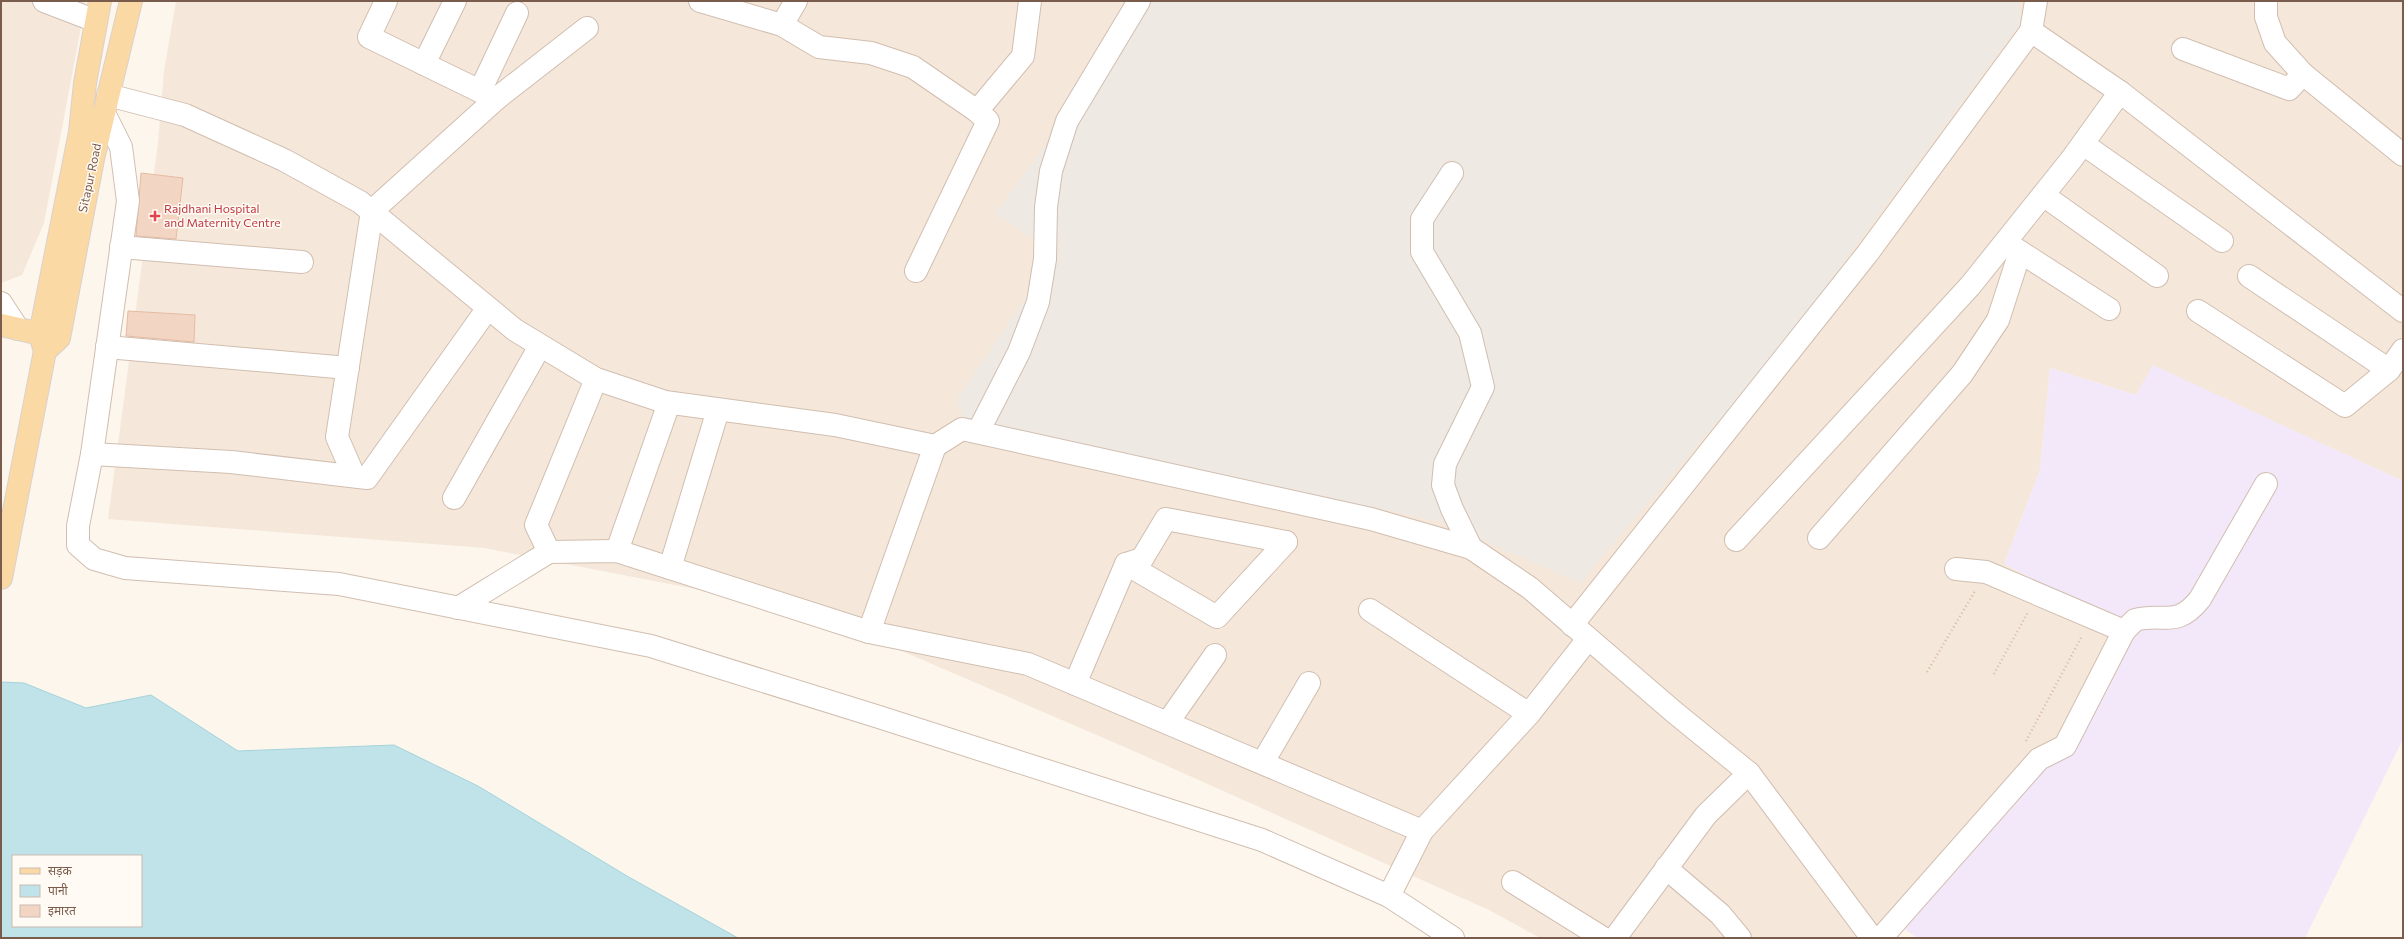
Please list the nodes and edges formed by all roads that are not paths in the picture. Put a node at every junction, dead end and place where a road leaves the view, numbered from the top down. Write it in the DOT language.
graph roads {
  1 [pos="44,1"];
  2 [pos="131,1"];
  3 [pos="386,1"];
  4 [pos="455,1"];
  5 [pos="700,1"];
  6 [pos="796,1"];
  7 [pos="1030,1"];
  8 [pos="1139,1"];
  9 [pos="2036,1"];
  10 [pos="2271,6"];
  11 [pos="98,11"];
  12 [pos="517,13"];
  13 [pos="782,25"];
  14 [pos="587,28"];
  15 [pos="2031,31"];
  16 [pos="2183,49"];
  17 [pos="424,64"];
  18 [pos="2303,74"];
  19 [pos="2120,92"];
  20 [pos="488,95"];
  21 [pos="106,104"];
  22 [pos="977,111"];
  23 [pos="2083,144"];
  24 [pos="2403,155"];
  25 [pos="1452,173"];
  26 [pos="2043,195"];
  27 [pos="372,211"];
  28 [pos="2222,241"];
  29 [pos="121,247"];
  30 [pos="2012,247"];
  31 [pos="302,262"];
  32 [pos="916,271"];
  33 [pos="2157,276"];
  34 [pos="2249,276"];
  35 [pos="1,303"];
  36 [pos="488,308"];
  37 [pos="2109,309"];
  38 [pos="2198,311"];
  39 [pos="2403,311"];
  40 [pos="9,327"];
  41 [pos="48,341"];
  42 [pos="540,346"];
  43 [pos="107,347"];
  44 [pos="2403,350"];
  45 [pos="348,368"];
  46 [pos="2389,370"];
  47 [pos="596,380"];
  48 [pos="669,403"];
  49 [pos="718,410"];
  50 [pos="978,432"];
  51 [pos="935,446"];
  52 [pos="92,454"];
  53 [pos="354,476"];
  54 [pos="2266,484"];
  55 [pos="454,498"];
  56 [pos="1819,538"];
  57 [pos="1736,540"];
  58 [pos="1472,548"];
  59 [pos="617,551"];
  60 [pos="549,552"];
  61 [pos="1126,564"];
  62 [pos="670,568"];
  63 [pos="1956,569"];
  64 [pos="2,572"];
  65 [pos="458,608"];
  66 [pos="1370,610"];
  67 [pos="1572,625"];
  68 [pos="2124,631"];
  69 [pos="868,632"];
  70 [pos="1588,639"];
  71 [pos="1215,655"];
  72 [pos="1309,683"];
  73 [pos="1075,684"];
  74 [pos="1530,714"];
  75 [pos="1168,722"];
  76 [pos="1263,762"];
  77 [pos="1749,773"];
  78 [pos="1422,831"];
  79 [pos="1666,868"];
  80 [pos="1512,882"];
  81 [pos="1389,896"];
  82 [pos="1453,938"];
  83 [pos="1603,938"];
  84 [pos="1615,938"];
  85 [pos="1740,938"];
  86 [pos="1872,938"];
  87 [pos="1881,938"];
  1 -- 11 [label="street"];
  2 -- 21 [label="main road, Sitapur Road"];
  3 -- 17 [label="street"];
  4 -- 17 [label="street"];
  5 -- 13 [label="street"];
  6 -- 13 [label="street"];
  7 -- 22 [label="street"];
  8 -- 50 [label="street"];
  9 -- 15 [label="street"];
  10 -- 18 [label="street"];
  11 -- 41 [label="main road, Sitapur Road"];
  12 -- 20 [label="street"];
  13 -- 22 [label="street"];
  14 -- 20 [label="street"];
  15 -- 19 [label="street"];
  15 -- 67 [label="street"];
  16 -- 18 [label="street"];
  17 -- 20 [label="street"];
  18 -- 24 [label="street"];
  19 -- 23 [label="street"];
  19 -- 39 [label="street"];
  20 -- 27 [label="street"];
  21 -- 27 [label="street"];
  21 -- 29 [label="street"];
  21 -- 41 [label="main road, Sitapur Road"];
  22 -- 32 [label="street"];
  23 -- 26 [label="street"];
  23 -- 28 [label="street"];
  25 -- 58 [label="street"];
  26 -- 30 [label="street"];
  26 -- 33 [label="street"];
  27 -- 36 [label="street"];
  27 -- 45 [label="street"];
  29 -- 31 [label="street"];
  29 -- 43 [label="street"];
  30 -- 37 [label="street"];
  30 -- 56 [label="street"];
  30 -- 57 [label="street"];
  34 -- 46 [label="street"];
  35 -- 40 [label="street"];
  36 -- 42 [label="street"];
  36 -- 53 [label="street"];
  38 -- 46 [label="street"];
  40 -- 41 [label="main road"];
  41 -- 64 [label="main road, Sitapur Road"];
  42 -- 47 [label="street"];
  42 -- 55 [label="street"];
  43 -- 45 [label="street"];
  43 -- 52 [label="street"];
  44 -- 46 [label="street"];
  45 -- 53 [label="street"];
  47 -- 48 [label="street"];
  47 -- 60 [label="street"];
  48 -- 49 [label="street"];
  48 -- 59 [label="street"];
  49 -- 51 [label="street"];
  49 -- 62 [label="street"];
  50 -- 51 [label="street"];
  50 -- 58 [label="street"];
  51 -- 69 [label="street"];
  52 -- 53 [label="street"];
  52 -- 65 [label="street"];
  54 -- 68 [label="street"];
  58 -- 67 [label="street"];
  59 -- 60 [label="street"];
  59 -- 62 [label="street"];
  60 -- 65 [label="street"];
  61 -- 61 [label="street"];
  61 -- 73 [label="street"];
  62 -- 69 [label="street"];
  63 -- 68 [label="street"];
  65 -- 81 [label="street"];
  66 -- 74 [label="street"];
  67 -- 70 [label="street"];
  68 -- 87 [label="street"];
  69 -- 73 [label="street"];
  70 -- 74 [label="street"];
  70 -- 77 [label="street"];
  71 -- 75 [label="street"];
  72 -- 76 [label="street"];
  73 -- 75 [label="street"];
  74 -- 78 [label="street"];
  75 -- 76 [label="street"];
  76 -- 78 [label="street"];
  77 -- 79 [label="street"];
  77 -- 86 [label="street"];
  78 -- 81 [label="street"];
  79 -- 84 [label="street"];
  79 -- 85 [label="street"];
  80 -- 83 [label="street"];
  81 -- 82 [label="street"];
}
